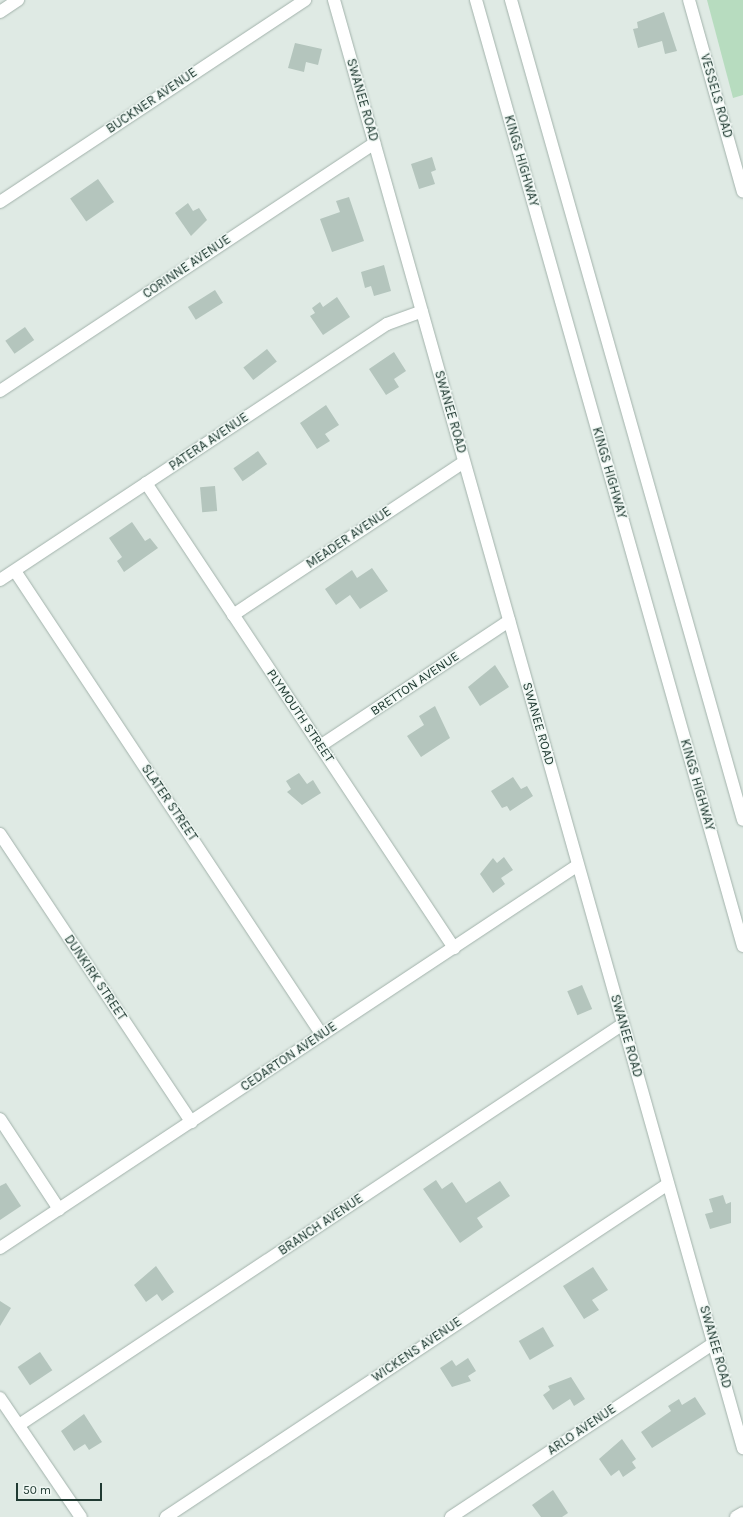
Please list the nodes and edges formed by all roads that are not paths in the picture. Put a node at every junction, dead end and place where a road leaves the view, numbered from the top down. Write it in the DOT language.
graph roads {
  1 [pos="18,0"];
  2 [pos="305,0"];
  3 [pos="334,0"];
  4 [pos="476,0"];
  5 [pos="511,0"];
  6 [pos="689,0"];
  7 [pos="0,12"];
  8 [pos="374,143"];
  9 [pos="743,192"];
  10 [pos="0,202"];
  11 [pos="422,312"];
  12 [pos="0,391"];
  13 [pos="464,462"];
  14 [pos="146,483"];
  15 [pos="15,571"];
  16 [pos="0,580"];
  17 [pos="233,615"];
  18 [pos="509,621"];
  19 [pos="320,746"];
  20 [pos="743,820"];
  21 [pos="0,834"];
  22 [pos="578,865"];
  23 [pos="743,946"];
  24 [pos="454,948"];
  25 [pos="623,1024"];
  26 [pos="322,1035"];
  27 [pos="0,1119"];
  28 [pos="191,1122"];
  29 [pos="668,1184"];
  30 [pos="59,1209"];
  31 [pos="0,1248"];
  32 [pos="714,1343"];
  33 [pos="0,1398"];
  34 [pos="19,1425"];
  35 [pos="743,1448"];
  36 [pos="743,1513"];
  37 [pos="81,1517"];
  38 [pos="166,1517"];
  39 [pos="451,1517"];
  40 [pos="736,1517"];
  1 -- 7 [label="street"];
  2 -- 10 [label="street, BUCKNER AVENUE"];
  3 -- 8 [label="street, SWANEE ROAD"];
  4 -- 23 [label="street, KINGS HIGHWAY"];
  5 -- 20 [label="street"];
  6 -- 9 [label="street, VESSELS ROAD"];
  8 -- 11 [label="street, SWANEE ROAD"];
  8 -- 12 [label="street, CORINNE AVENUE"];
  11 -- 13 [label="street, SWANEE ROAD"];
  11 -- 14 [label="street, PATERA AVENUE"];
  13 -- 17 [label="street, MEADER AVENUE"];
  13 -- 18 [label="street, SWANEE ROAD"];
  14 -- 15 [label="street, PATERA AVENUE"];
  14 -- 17 [label="street, PLYMOUTH STREET"];
  15 -- 16 [label="street, PATERA AVENUE"];
  15 -- 26 [label="street, SLATER STREET"];
  17 -- 19 [label="street, PLYMOUTH STREET"];
  18 -- 19 [label="street, BRETTON AVENUE"];
  18 -- 22 [label="street, SWANEE ROAD"];
  19 -- 24 [label="street, PLYMOUTH STREET"];
  21 -- 28 [label="street, DUNKIRK STREET"];
  22 -- 24 [label="street, CEDARTON AVENUE"];
  22 -- 25 [label="street, SWANEE ROAD"];
  24 -- 26 [label="street, CEDARTON AVENUE"];
  25 -- 29 [label="street, SWANEE ROAD"];
  25 -- 34 [label="street, BRANCH AVENUE"];
  26 -- 28 [label="street, CEDARTON AVENUE"];
  27 -- 30 [label="street"];
  28 -- 30 [label="street, CEDARTON AVENUE"];
  29 -- 32 [label="street, SWANEE ROAD"];
  29 -- 38 [label="street, WICKENS AVENUE"];
  30 -- 31 [label="street, CEDARTON AVENUE"];
  32 -- 35 [label="street, SWANEE ROAD"];
  32 -- 39 [label="street, ARLO AVENUE"];
  33 -- 34 [label="street"];
  34 -- 37 [label="street"];
  36 -- 40 [label="street"];
}
